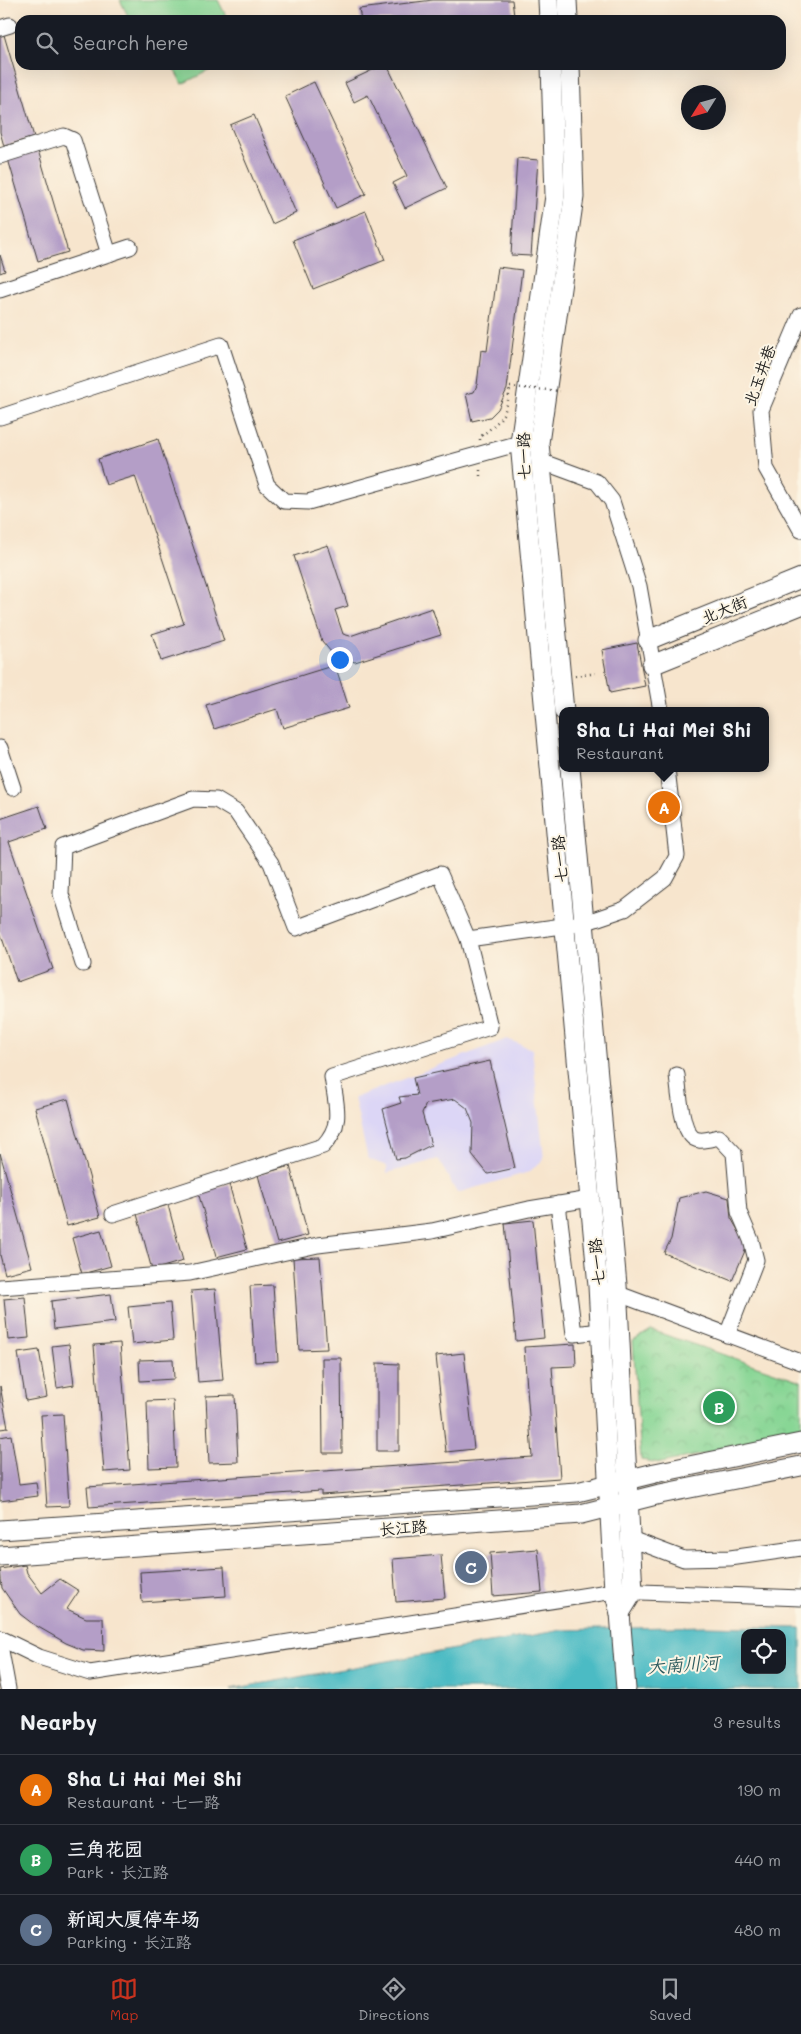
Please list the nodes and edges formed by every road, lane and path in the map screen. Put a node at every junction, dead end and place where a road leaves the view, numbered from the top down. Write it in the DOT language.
graph roads {
  1 [pos="548,0"];
  2 [pos="567,0"];
  3 [pos="550,15"];
  4 [pos="568,15"];
  5 [pos="551,70"];
  6 [pos="570,70"];
  7 [pos="0,156"];
  8 [pos="130,247"];
  9 [pos="109,254"];
  10 [pos="0,290"];
  11 [pos="801,315"];
  12 [pos="560,391"];
  13 [pos="0,417"];
  14 [pos="520,442"];
  15 [pos="480,454"];
  16 [pos="540,461"];
  17 [pos="480,476"];
  18 [pos="801,530"];
  19 [pos="801,578"];
  20 [pos="801,604"];
  21 [pos="648,640"];
  22 [pos="652,665"];
  23 [pos="598,673"];
  24 [pos="561,678"];
  25 [pos="564,707"];
  26 [pos="660,707"];
  27 [pos="0,748"];
  28 [pos="570,772"];
  29 [pos="667,772"];
  30 [pos="13,788"];
  31 [pos="584,923"];
  32 [pos="565,926"];
  33 [pos="468,939"];
  34 [pos="83,964"];
  35 [pos="677,1075"];
  36 [pos="590,1199"];
  37 [pos="558,1204"];
  38 [pos="113,1214"];
  39 [pos="0,1286"];
  40 [pos="598,1286"];
  41 [pos="618,1293"];
  42 [pos="601,1331"];
  43 [pos="727,1335"];
  44 [pos="801,1362"];
  45 [pos="801,1443"];
  46 [pos="801,1466"];
  47 [pos="629,1479"];
  48 [pos="610,1484"];
  49 [pos="630,1502"];
  50 [pos="611,1506"];
  51 [pos="0,1530"];
  52 [pos="631,1539"];
  53 [pos="801,1548"];
  54 [pos="0,1556"];
  55 [pos="614,1591"];
  56 [pos="633,1592"];
  57 [pos="801,1598"];
  58 [pos="620,1613"];
  59 [pos="0,1638"];
  60 [pos="0,1645"];
  61 [pos="8,1685"];
  62 [pos="626,1689"];
  1 -- 3 [label="main road"];
  2 -- 4 [label="main road"];
  5 -- 14 [label="main road, 七一路"];
  6 -- 16 [label="main road, 七一路"];
  7 -- 9 [label="street"];
  8 -- 9 [label="street"];
  9 -- 10 [label="street"];
  11 -- 18 [label="street, 北玉井巷"];
  12 -- 15 [label="path, bridge"];
  13 -- 15 [label="street"];
  14 -- 15 [label="street"];
  14 -- 32 [label="main road, 七一路"];
  15 -- 17 [label="path"];
  16 -- 21 [label="street"];
  16 -- 24 [label="main road, 七一路"];
  19 -- 21 [label="main road, 北大街"];
  20 -- 22 [label="main road, 北大街"];
  21 -- 22 [label="street"];
  22 -- 26 [label="street"];
  23 -- 24 [label="path"];
  24 -- 25 [label="main road, 七一路"];
  27 -- 30 [label="street"];
  28 -- 31 [label="main road, 七一路"];
  29 -- 31 [label="street"];
  31 -- 32 [label="street"];
  31 -- 41 [label="main road, 七一路"];
  32 -- 33 [label="street"];
  32 -- 36 [label="main road, 七一路"];
  33 -- 34 [label="street"];
  33 -- 38 [label="street"];
  35 -- 43 [label="street"];
  36 -- 37 [label="street"];
  36 -- 40 [label="main road, 七一路"];
  37 -- 39 [label="street"];
  37 -- 42 [label="street"];
  40 -- 41 [label="street"];
  40 -- 42 [label="main road, 七一路"];
  41 -- 43 [label="street"];
  41 -- 47 [label="main road, 七一路"];
  42 -- 48 [label="main road, 七一路"];
  43 -- 44 [label="street"];
  45 -- 47 [label="main road, 长江路"];
  46 -- 49 [label="main road, 长江路"];
  47 -- 48 [label="main road, 长江路"];
  47 -- 49 [label="main road, 七一路"];
  48 -- 50 [label="main road, 七一路"];
  48 -- 51 [label="main road, 长江路"];
  49 -- 50 [label="main road, 长江路"];
  49 -- 52 [label="main road, 七一路"];
  50 -- 54 [label="main road, 长江路"];
  50 -- 55 [label="main road, 七一路"];
  52 -- 53 [label="street"];
  52 -- 56 [label="main road, 七一路"];
  55 -- 56 [label="street"];
  55 -- 58 [label="main road, 七一路"];
  55 -- 59 [label="street"];
  56 -- 57 [label="street"];
  56 -- 58 [label="main road"];
  58 -- 62 [label="main road, 七一路"];
  60 -- 61 [label="street"];
}
